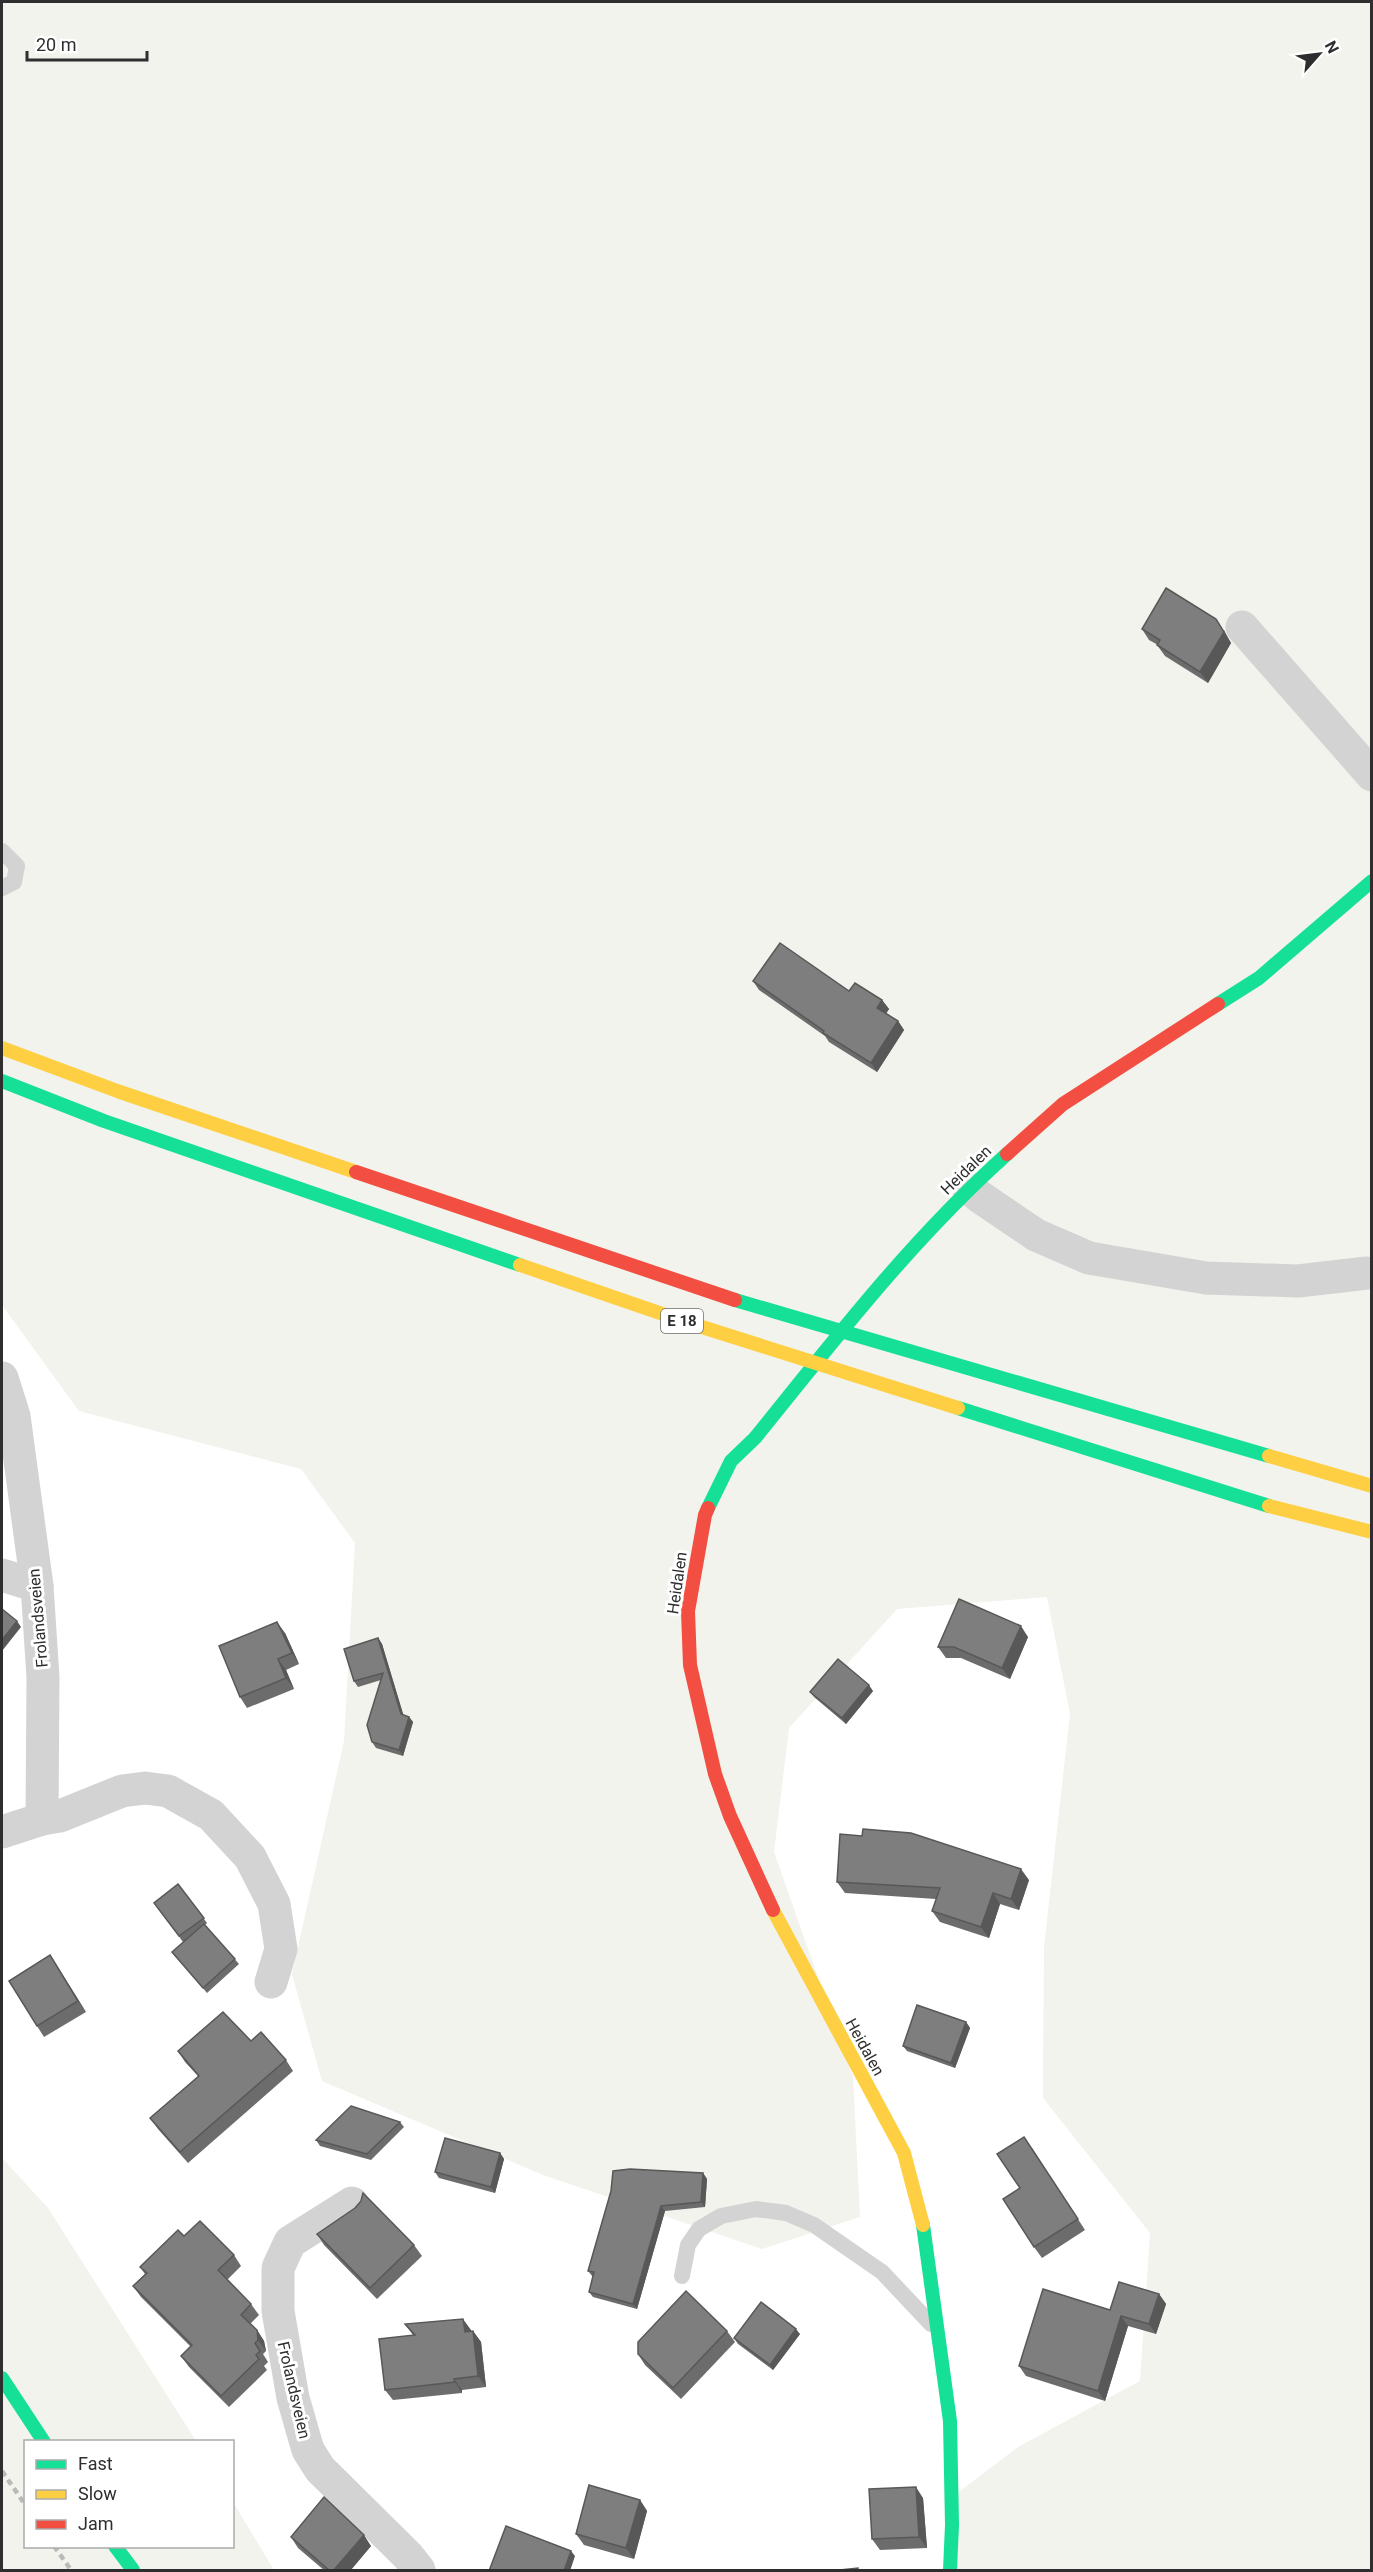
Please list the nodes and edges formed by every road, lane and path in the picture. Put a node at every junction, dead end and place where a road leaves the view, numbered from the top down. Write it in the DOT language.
graph roads {
  1 [pos="1242,627"];
  2 [pos="1371,775"];
  3 [pos="2,851"];
  4 [pos="1371,880"];
  5 [pos="2,888"];
  6 [pos="2,1048"];
  7 [pos="2,1081"];
  8 [pos="969,1188"];
  9 [pos="1367,1273"];
  10 [pos="2,1378"];
  11 [pos="1371,1486"];
  12 [pos="1371,1532"];
  13 [pos="2,1575"];
  14 [pos="37,1586"];
  15 [pos="42,1818"];
  16 [pos="2,1832"];
  17 [pos="271,1982"];
  18 [pos="352,2203"];
  19 [pos="682,2276"];
  20 [pos="936,2329"];
  21 [pos="2,2378"];
  22 [pos="43,2440"];
  23 [pos="116,2548"];
  24 [pos="133,2571"];
  25 [pos="419,2571"];
  26 [pos="950,2571"];
  1 -- 2 [label="street"];
  3 -- 5 [label="lane"];
  4 -- 8 [label="main road, Heidalen"];
  6 -- 11 [label="main road, E 18"];
  7 -- 12 [label="main road, E 18"];
  8 -- 9 [label="street"];
  8 -- 20 [label="main road, Heidalen"];
  10 -- 14 [label="street, Frolandsveien"];
  13 -- 14 [label="street"];
  14 -- 15 [label="street, Frolandsveien"];
  15 -- 16 [label="street"];
  15 -- 17 [label="street"];
  18 -- 25 [label="street, Frolandsveien"];
  19 -- 20 [label="lane"];
  20 -- 26 [label="main road, Heidalen"];
  21 -- 22 [label="main road"];
  23 -- 24 [label="main road"];
}
